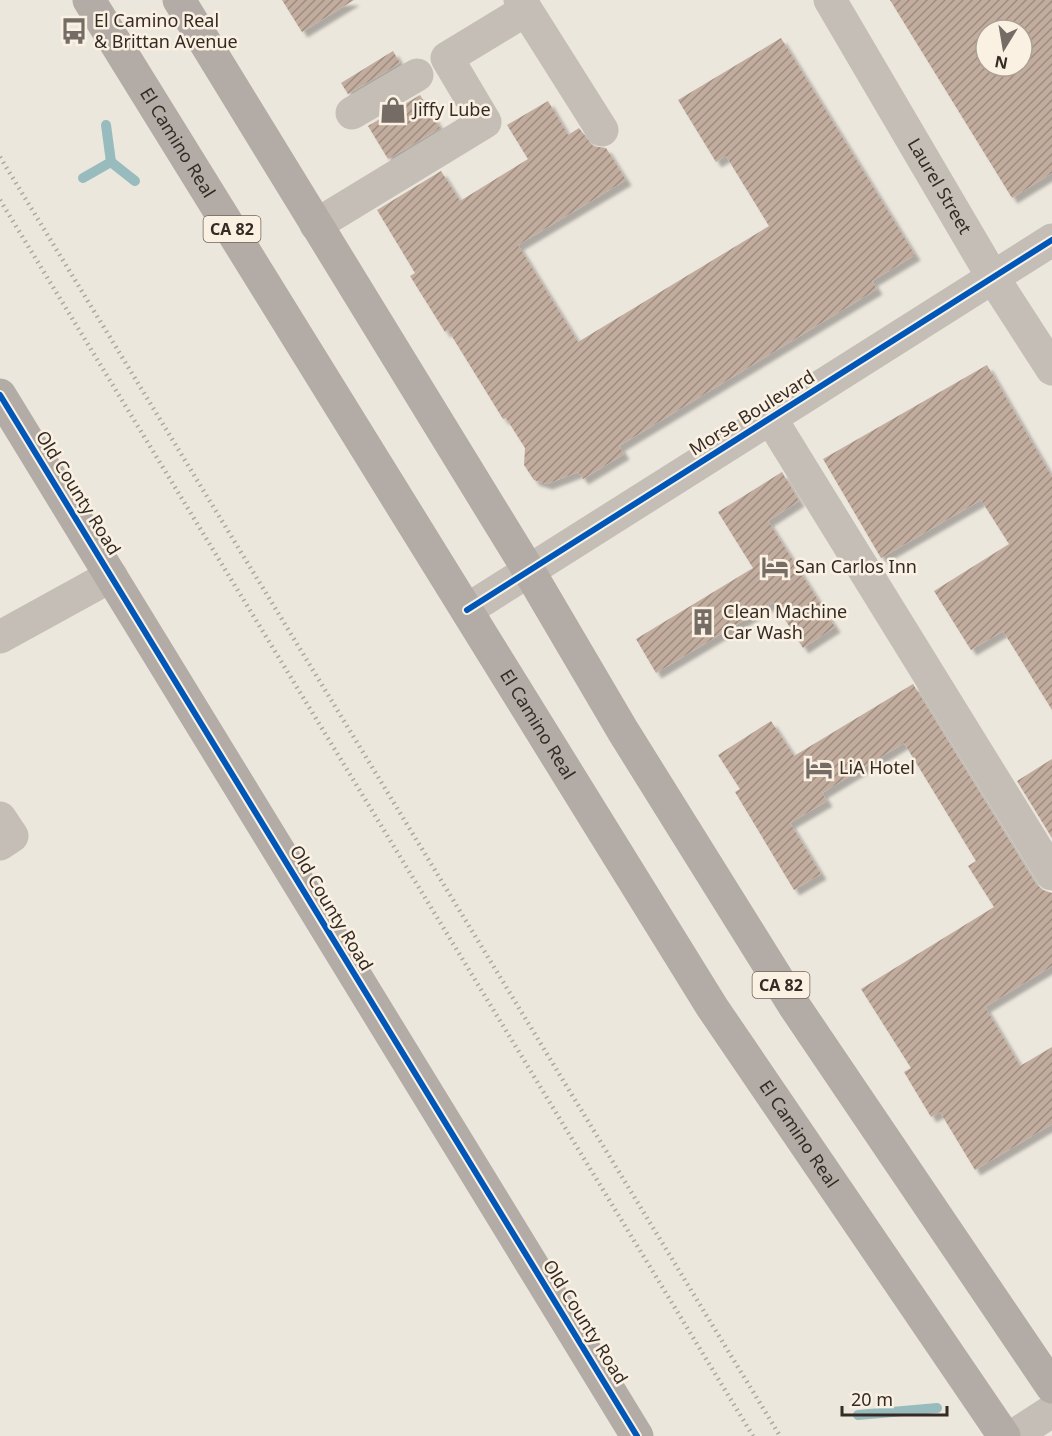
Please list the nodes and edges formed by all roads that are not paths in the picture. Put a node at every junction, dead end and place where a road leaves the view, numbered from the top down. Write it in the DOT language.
graph roads {
  1 [pos="89,0"];
  2 [pos="179,0"];
  3 [pos="830,0"];
  4 [pos="523,5"];
  5 [pos="417,75"];
  6 [pos="352,113"];
  7 [pos="602,130"];
  8 [pos="316,225"];
  9 [pos="1052,240"];
  10 [pos="992,276"];
  11 [pos="1052,369"];
  12 [pos="0,395"];
  13 [pos="771,419"];
  14 [pos="529,571"];
  15 [pos="111,576"];
  16 [pos="467,610"];
  17 [pos="0,637"];
  18 [pos="0,818"];
  19 [pos="0,844"];
  20 [pos="1052,874"];
  21 [pos="1052,1388"];
  22 [pos="1052,1410"];
  23 [pos="637,1436"];
  24 [pos="1004,1436"];
  25 [pos="1013,1436"];
  1 -- 16 [label="main road, El Camino Real / CA 82"];
  2 -- 8 [label="main road, CA 82"];
  3 -- 10 [label="street, Laurel Street"];
  4 -- 7 [label="street"];
  4 -- 8 [label="street"];
  5 -- 6 [label="street"];
  8 -- 14 [label="main road, CA 82"];
  9 -- 10 [label="street, Morse Boulevard"];
  10 -- 11 [label="street, Laurel Street"];
  10 -- 13 [label="street, Morse Boulevard"];
  12 -- 15 [label="main road, Old County Road"];
  13 -- 14 [label="street, Morse Boulevard"];
  13 -- 20 [label="street"];
  14 -- 16 [label="street, Morse Boulevard"];
  14 -- 21 [label="main road, CA 82"];
  15 -- 17 [label="street"];
  15 -- 23 [label="main road, Old County Road"];
  16 -- 24 [label="main road, El Camino Real / CA 82"];
  18 -- 19 [label="street"];
  22 -- 25 [label="street"];
}
